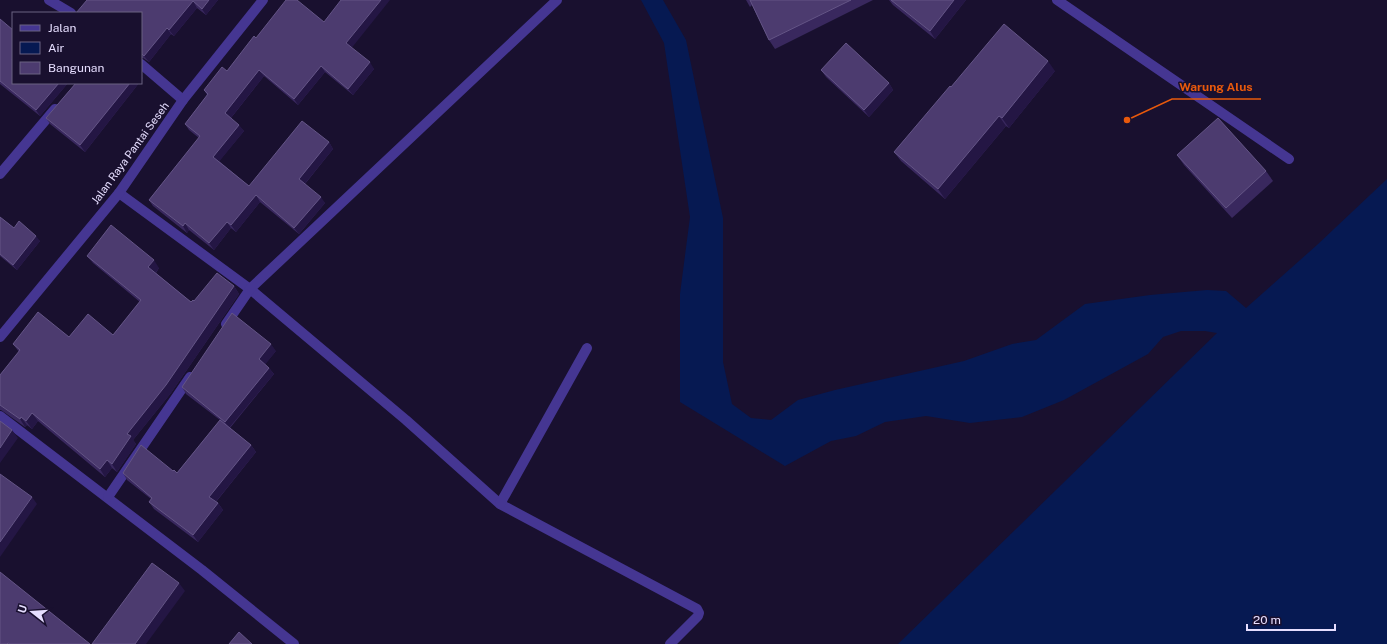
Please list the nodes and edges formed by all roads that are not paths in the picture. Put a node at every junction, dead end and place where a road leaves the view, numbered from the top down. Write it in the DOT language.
graph roads {
  1 [pos="263,0"];
  2 [pos="557,0"];
  3 [pos="1057,0"];
  4 [pos="57,2"];
  5 [pos="70,12"];
  6 [pos="142,65"];
  7 [pos="183,100"];
  8 [pos="62,101"];
  9 [pos="1289,159"];
  10 [pos="0,174"];
  11 [pos="119,193"];
  12 [pos="250,289"];
  13 [pos="219,334"];
  14 [pos="0,337"];
  15 [pos="587,348"];
  16 [pos="197,367"];
  17 [pos="0,416"];
  18 [pos="108,498"];
  19 [pos="500,504"];
  20 [pos="294,644"];
  21 [pos="670,644"];
  1 -- 7 [label="street, Jalan Raya Pantai Seseh"];
  2 -- 12 [label="street"];
  3 -- 9 [label="street"];
  4 -- 5 [label="street"];
  6 -- 7 [label="street"];
  7 -- 11 [label="street, Jalan Raya Pantai Seseh"];
  8 -- 10 [label="street"];
  11 -- 12 [label="street"];
  11 -- 14 [label="street, Jalan Raya Pantai Seseh"];
  12 -- 13 [label="street"];
  12 -- 19 [label="street"];
  15 -- 19 [label="street"];
  16 -- 18 [label="street"];
  17 -- 18 [label="street"];
  18 -- 20 [label="street"];
  19 -- 21 [label="street"];
}
